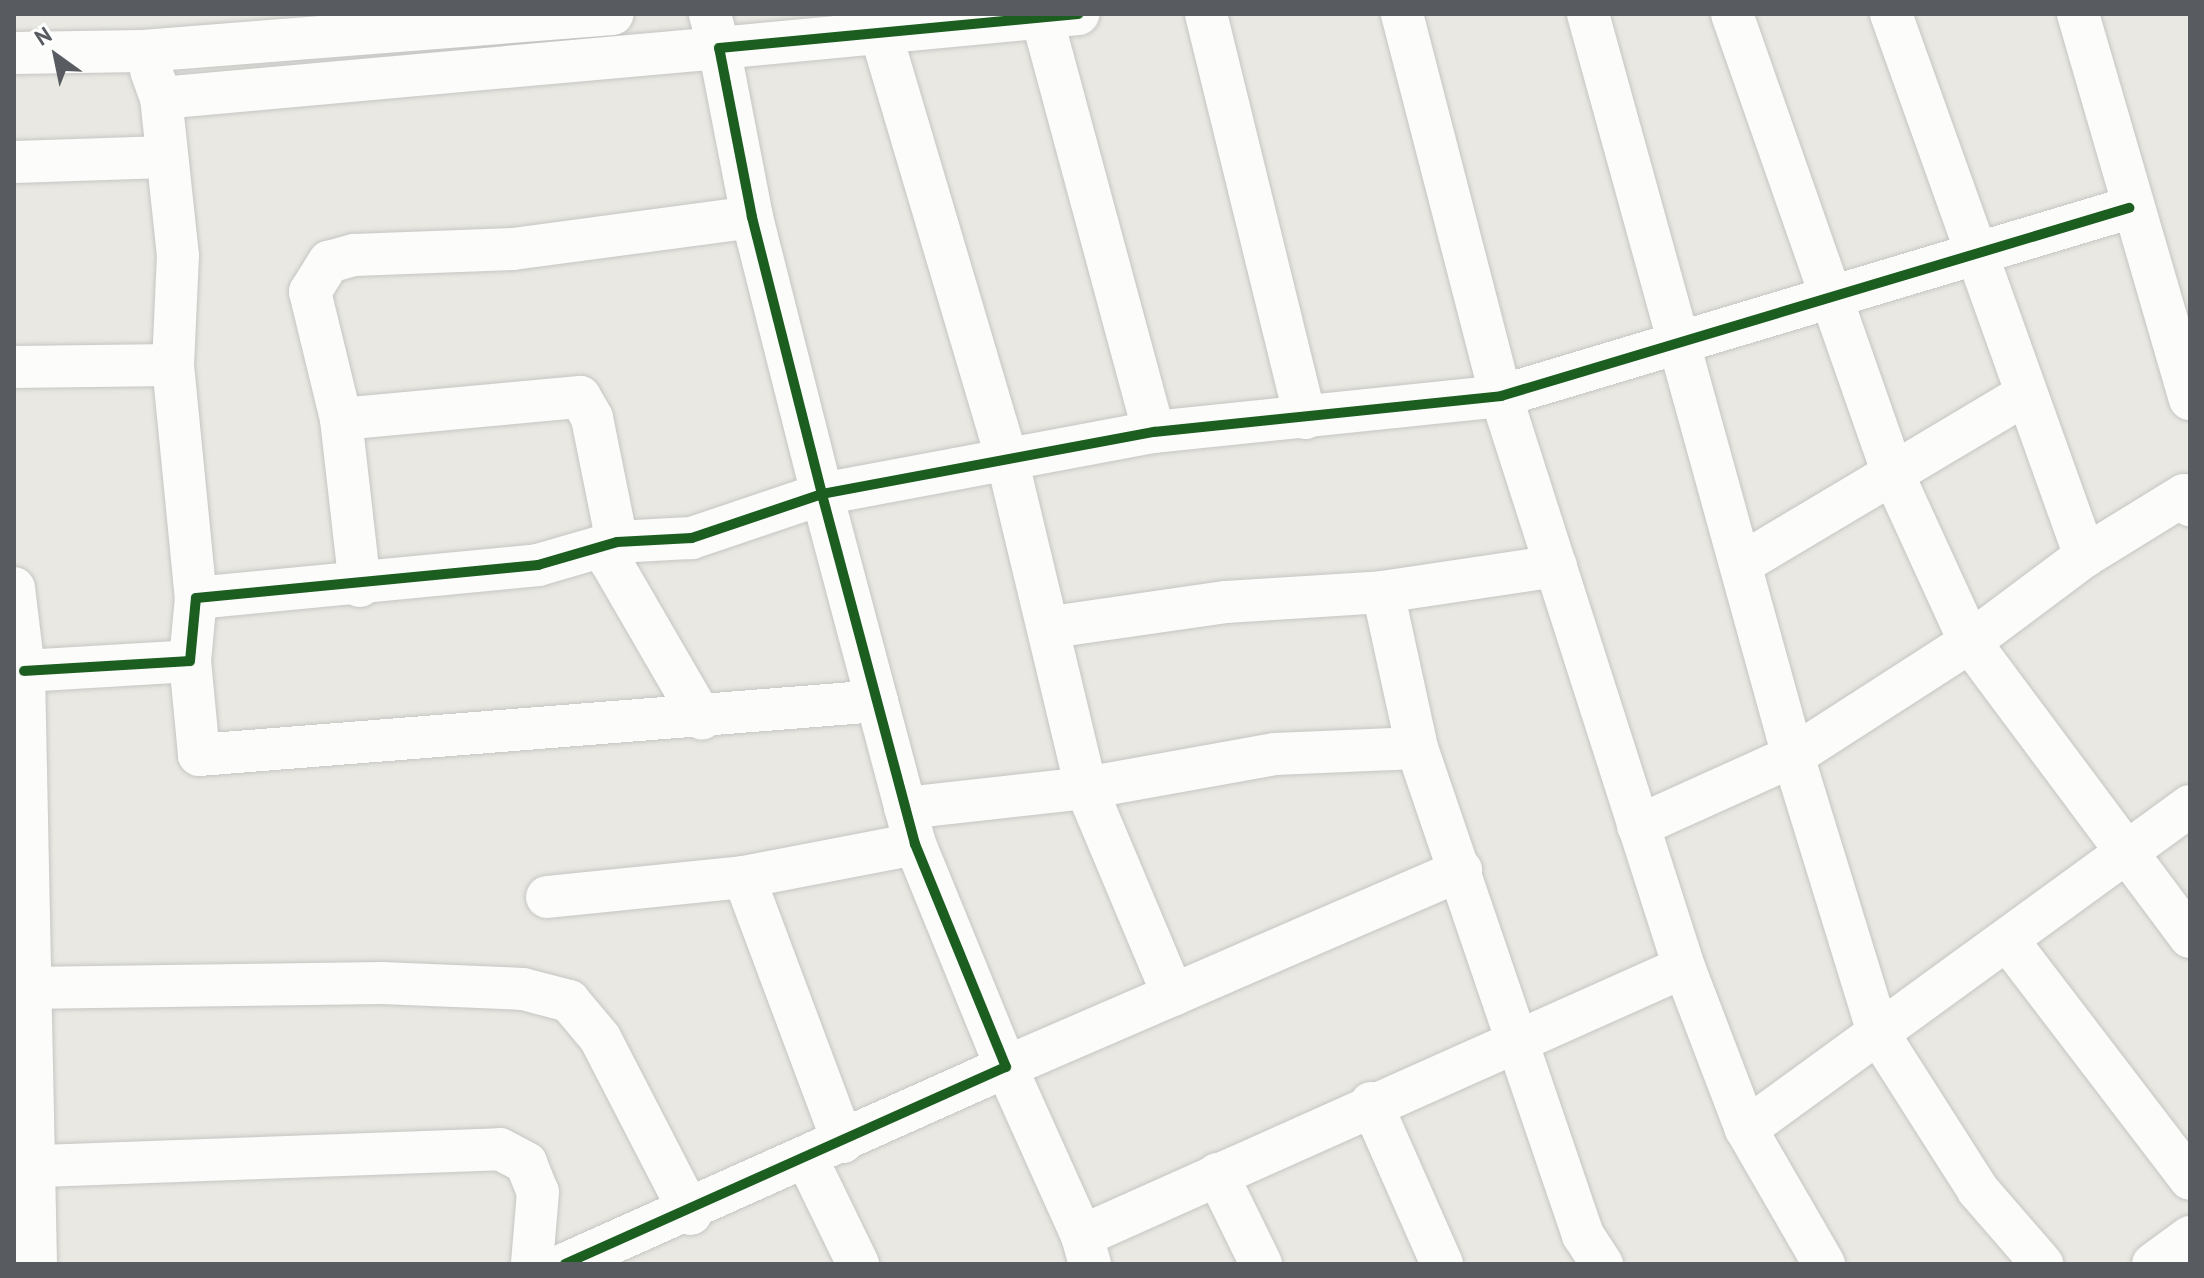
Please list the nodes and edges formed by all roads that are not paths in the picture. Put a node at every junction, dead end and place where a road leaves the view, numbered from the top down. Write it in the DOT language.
graph roads {
  1 [pos="613,14"];
  2 [pos="1206,14"];
  3 [pos="1402,14"];
  4 [pos="1588,14"];
  5 [pos="1732,14"];
  6 [pos="1891,14"];
  7 [pos="2078,14"];
  8 [pos="1054,15"];
  9 [pos="715,31"];
  10 [pos="881,34"];
  11 [pos="143,51"];
  12 [pos="14,53"];
  13 [pos="161,98"];
  14 [pos="167,157"];
  15 [pos="14,162"];
  16 [pos="2129,208"];
  17 [pos="752,217"];
  18 [pos="1972,252"];
  19 [pos="1826,297"];
  20 [pos="1682,338"];
  21 [pos="173,365"];
  22 [pos="14,367"];
  23 [pos="1501,396"];
  24 [pos="2023,396"];
  25 [pos="2190,399"];
  26 [pos="1305,418"];
  27 [pos="341,419"];
  28 [pos="1154,432"];
  29 [pos="1008,463"];
  30 [pos="1892,472"];
  31 [pos="822,494"];
  32 [pos="2188,495"];
  33 [pos="617,542"];
  34 [pos="2085,556"];
  35 [pos="1741,564"];
  36 [pos="1556,566"];
  37 [pos="360,586"];
  38 [pos="14,588"];
  39 [pos="1383,592"];
  40 [pos="196,598"];
  41 [pos="1052,627"];
  42 [pos="1970,642"];
  43 [pos="190,661"];
  44 [pos="24,671"];
  45 [pos="877,701"];
  46 [pos="702,719"];
  47 [pos="1417,748"];
  48 [pos="1793,756"];
  49 [pos="1086,788"];
  50 [pos="2190,806"];
  51 [pos="910,826"];
  52 [pos="1638,826"];
  53 [pos="2127,852"];
  54 [pos="19,858"];
  55 [pos="1461,870"];
  56 [pos="744,877"];
  57 [pos="547,897"];
  58 [pos="2190,937"];
  59 [pos="2009,942"];
  60 [pos="1684,967"];
  61 [pos="25,988"];
  62 [pos="1173,995"];
  63 [pos="1878,1033"];
  64 [pos="1513,1038"];
  65 [pos="21,1040"];
  66 [pos="1006,1067"];
  67 [pos="1371,1103"];
  68 [pos="1746,1129"];
  69 [pos="825,1151"];
  70 [pos="25,1167"];
  71 [pos="1217,1174"];
  72 [pos="2190,1179"];
  73 [pos="691,1214"];
  74 [pos="2190,1237"];
  75 [pos="1086,1250"];
  76 [pos="36,1264"];
  77 [pos="532,1264"];
  78 [pos="565,1264"];
  79 [pos="858,1264"];
  80 [pos="1261,1264"];
  81 [pos="1442,1264"];
  82 [pos="1602,1264"];
  83 [pos="1824,1264"];
  84 [pos="2042,1264"];
  85 [pos="2153,1264"];
  1 -- 11 [label="street"];
  2 -- 26 [label="street"];
  3 -- 23 [label="street"];
  4 -- 20 [label="street"];
  5 -- 19 [label="street"];
  6 -- 18 [label="street"];
  7 -- 16 [label="street"];
  8 -- 10 [label="street"];
  8 -- 28 [label="street"];
  9 -- 10 [label="street"];
  9 -- 13 [label="street"];
  9 -- 17 [label="street"];
  10 -- 29 [label="street"];
  11 -- 12 [label="street"];
  11 -- 13 [label="street"];
  13 -- 14 [label="street"];
  14 -- 15 [label="street"];
  14 -- 21 [label="street"];
  16 -- 18 [label="street"];
  16 -- 25 [label="street"];
  17 -- 27 [label="street"];
  17 -- 31 [label="street"];
  18 -- 19 [label="street"];
  18 -- 24 [label="street"];
  19 -- 20 [label="street"];
  19 -- 30 [label="street"];
  20 -- 23 [label="street"];
  20 -- 35 [label="street"];
  21 -- 22 [label="street"];
  21 -- 40 [label="street"];
  23 -- 26 [label="street"];
  23 -- 36 [label="street"];
  24 -- 30 [label="street"];
  24 -- 34 [label="street"];
  26 -- 28 [label="street"];
  27 -- 33 [label="street"];
  27 -- 37 [label="street"];
  28 -- 29 [label="street"];
  29 -- 31 [label="street"];
  29 -- 41 [label="street"];
  30 -- 35 [label="street"];
  30 -- 42 [label="street"];
  31 -- 33 [label="street"];
  31 -- 45 [label="street"];
  32 -- 34 [label="street"];
  33 -- 37 [label="street"];
  33 -- 46 [label="street"];
  34 -- 42 [label="street"];
  35 -- 48 [label="street"];
  36 -- 39 [label="street"];
  36 -- 52 [label="street"];
  37 -- 40 [label="street"];
  38 -- 44 [label="street"];
  39 -- 41 [label="street"];
  39 -- 47 [label="street"];
  40 -- 43 [label="street"];
  41 -- 49 [label="street"];
  42 -- 48 [label="street"];
  42 -- 53 [label="street"];
  43 -- 44 [label="street"];
  43 -- 46 [label="street"];
  44 -- 54 [label="street"];
  45 -- 46 [label="street"];
  45 -- 51 [label="street"];
  47 -- 49 [label="street"];
  47 -- 55 [label="street"];
  48 -- 52 [label="street"];
  48 -- 63 [label="street"];
  49 -- 51 [label="street"];
  49 -- 62 [label="street"];
  50 -- 53 [label="street"];
  51 -- 56 [label="street"];
  51 -- 66 [label="street"];
  52 -- 60 [label="street"];
  53 -- 58 [label="street"];
  53 -- 59 [label="street"];
  54 -- 61 [label="street"];
  55 -- 62 [label="street"];
  55 -- 64 [label="street"];
  56 -- 57 [label="street"];
  56 -- 69 [label="street"];
  59 -- 63 [label="street"];
  59 -- 72 [label="street"];
  60 -- 64 [label="street"];
  60 -- 68 [label="street"];
  61 -- 65 [label="street"];
  61 -- 73 [label="street"];
  62 -- 66 [label="street"];
  63 -- 68 [label="street"];
  63 -- 84 [label="street"];
  64 -- 67 [label="street"];
  64 -- 82 [label="street"];
  65 -- 70 [label="street"];
  66 -- 69 [label="street"];
  66 -- 75 [label="street"];
  67 -- 71 [label="street"];
  67 -- 81 [label="street"];
  68 -- 83 [label="street"];
  69 -- 73 [label="street"];
  69 -- 79 [label="street"];
  70 -- 76 [label="street"];
  70 -- 77 [label="street"];
  71 -- 75 [label="street"];
  71 -- 80 [label="street"];
  73 -- 78 [label="street"];
  74 -- 85 [label="street"];
}
